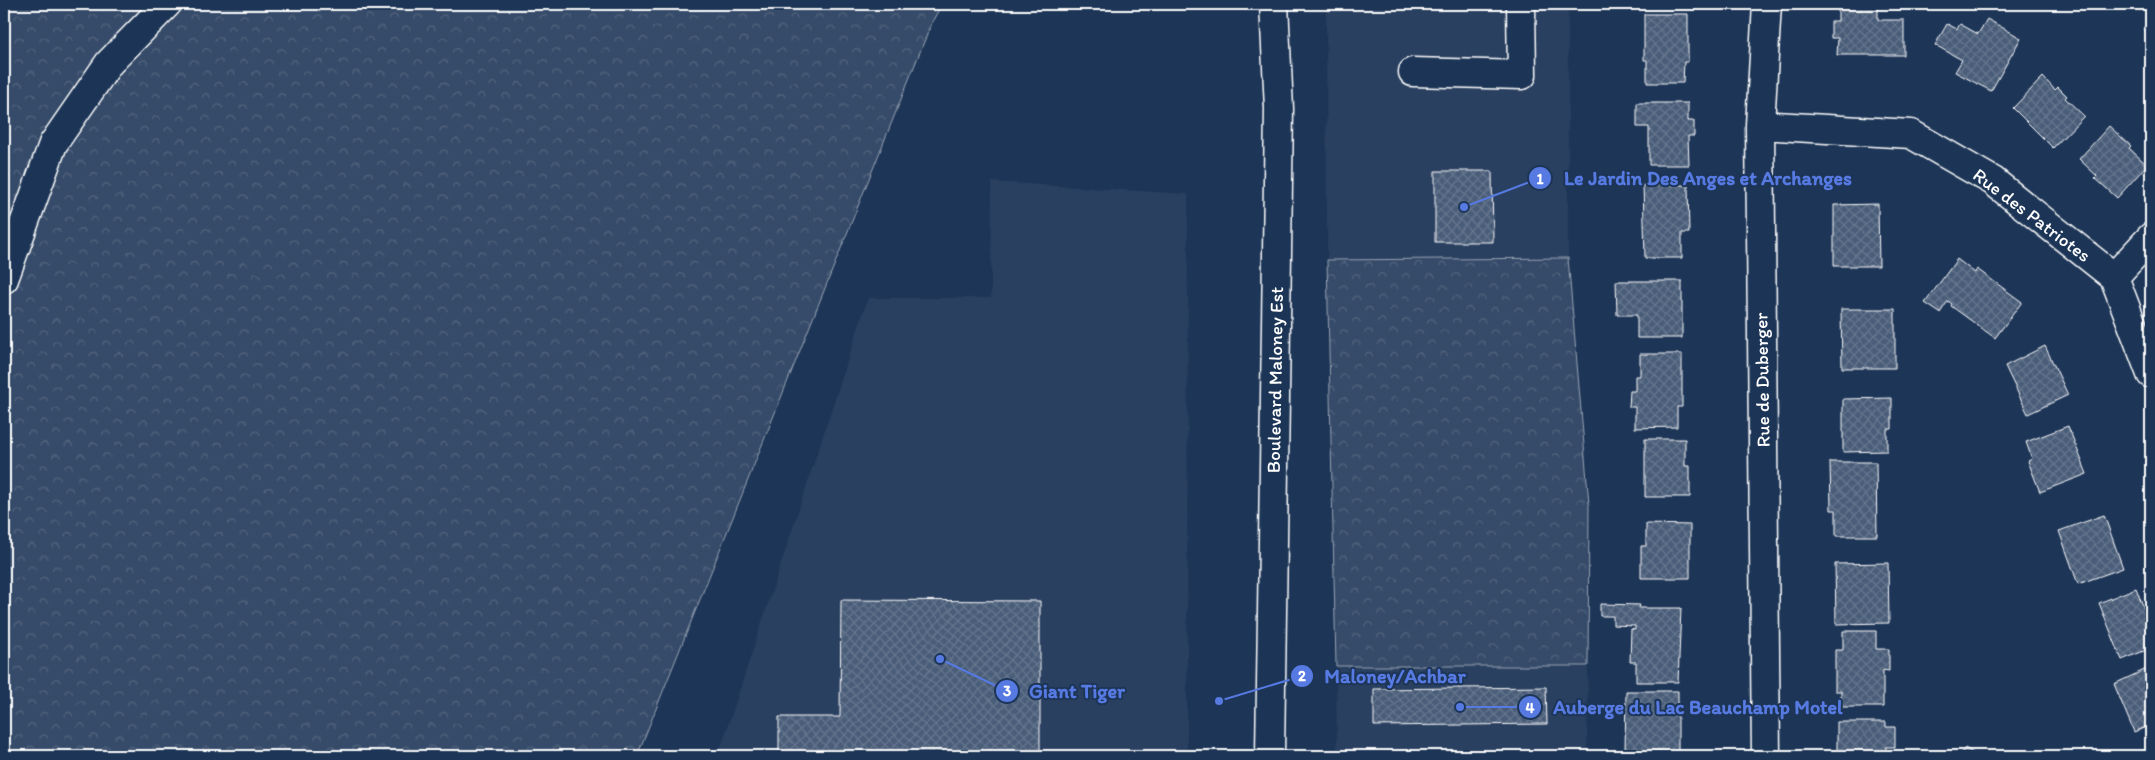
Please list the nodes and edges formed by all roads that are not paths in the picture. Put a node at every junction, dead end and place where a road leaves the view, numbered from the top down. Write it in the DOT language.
graph roads {
  1 [pos="167,4"];
  2 [pos="1274,4"];
  3 [pos="1522,4"];
  4 [pos="1767,4"];
  5 [pos="1413,72"];
  6 [pos="1760,125"];
  7 [pos="2151,237"];
  8 [pos="2114,277"];
  9 [pos="4,279"];
  10 [pos="2151,374"];
  11 [pos="1270,756"];
  12 [pos="1766,756"];
  1 -- 9 [label="street"];
  2 -- 11 [label="street, Boulevard Maloney Est"];
  3 -- 5 [label="street"];
  4 -- 6 [label="street, Rue de Duberger"];
  6 -- 8 [label="street, Rue des Patriotes"];
  6 -- 12 [label="street, Rue de Duberger"];
  7 -- 8 [label="street"];
  8 -- 10 [label="street"];
}
